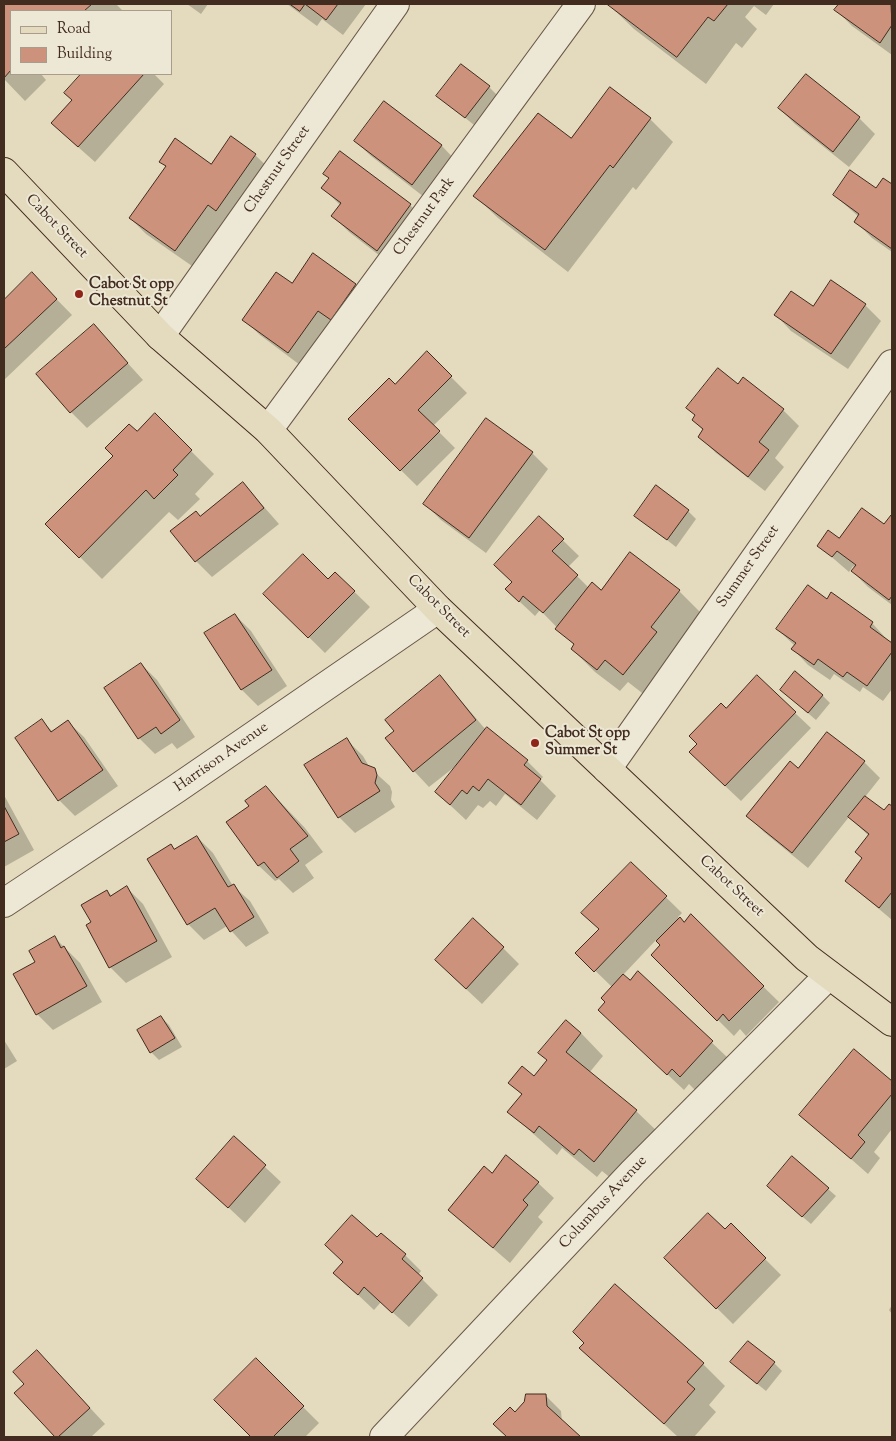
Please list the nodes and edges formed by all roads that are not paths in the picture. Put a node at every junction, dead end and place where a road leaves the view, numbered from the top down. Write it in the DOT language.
graph roads {
  1 [pos="395,4"];
  2 [pos="582,4"];
  3 [pos="4,172"];
  4 [pos="160,336"];
  5 [pos="892,364"];
  6 [pos="268,430"];
  7 [pos="438,609"];
  8 [pos="607,769"];
  9 [pos="4,903"];
  10 [pos="829,974"];
  11 [pos="892,1022"];
  12 [pos="384,1437"];
  1 -- 4 [label="street, Chestnut Street"];
  2 -- 6 [label="street, Chestnut Park"];
  3 -- 4 [label="main road, Cabot Street"];
  4 -- 6 [label="main road, Cabot Street"];
  5 -- 8 [label="street, Summer Street"];
  6 -- 7 [label="main road, Cabot Street"];
  7 -- 8 [label="main road, Cabot Street"];
  7 -- 9 [label="street, Harrison Avenue"];
  8 -- 10 [label="main road, Cabot Street"];
  10 -- 11 [label="main road, Cabot Street"];
  10 -- 12 [label="street, Columbus Avenue"];
}
